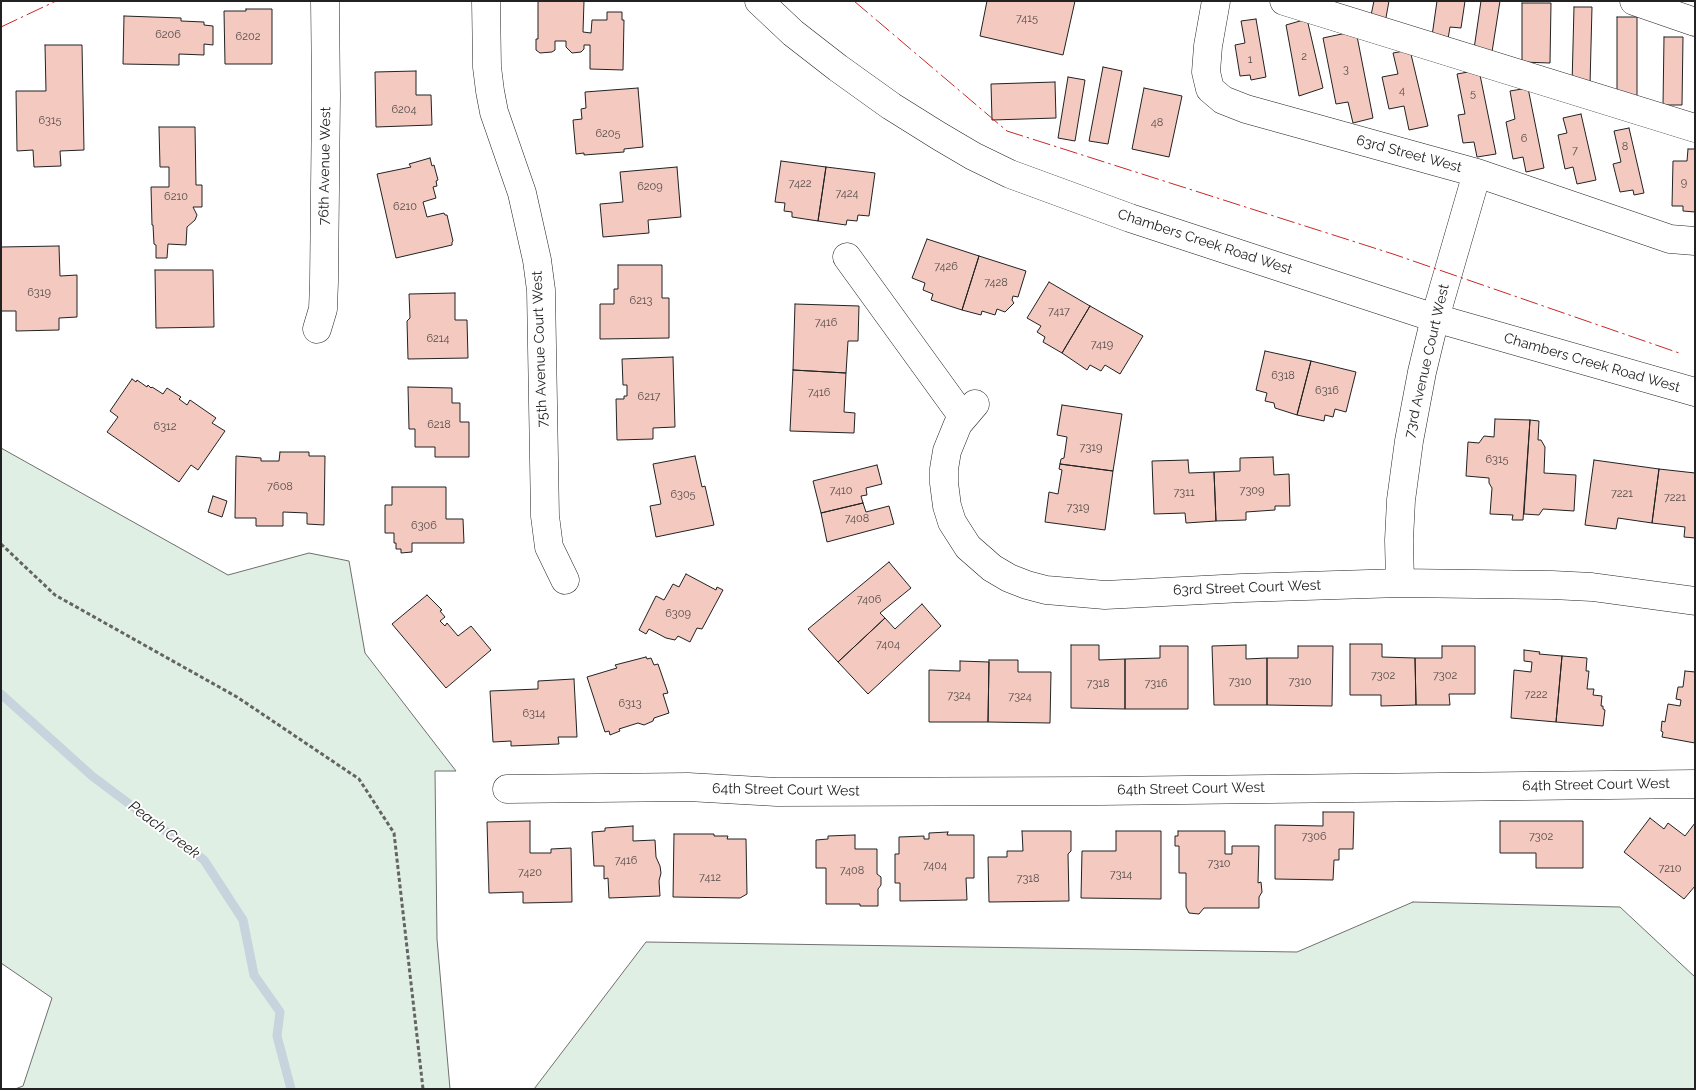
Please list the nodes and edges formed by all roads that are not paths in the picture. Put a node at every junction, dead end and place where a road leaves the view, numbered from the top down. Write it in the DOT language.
graph roads {
  1 [pos="325,1"];
  2 [pos="486,1"];
  3 [pos="759,1"];
  4 [pos="1216,1"];
  5 [pos="1284,1"];
  6 [pos="1634,1"];
  7 [pos="1695,22"];
  8 [pos="1695,128"];
  9 [pos="1477,172"];
  10 [pos="1695,241"];
  11 [pos="847,257"];
  12 [pos="1435,318"];
  13 [pos="316,329"];
  14 [pos="1695,392"];
  15 [pos="565,580"];
  16 [pos="1400,583"];
  17 [pos="1695,600"];
  18 [pos="1695,784"];
  19 [pos="507,789"];
  1 -- 13 [label="street, 76th Avenue West"];
  2 -- 15 [label="street, 75th Avenue Court West"];
  3 -- 12 [label="street, Chambers Creek Road West"];
  4 -- 9 [label="street, 63rd Street West"];
  5 -- 8 [label="street"];
  6 -- 7 [label="street"];
  9 -- 10 [label="street, 63rd Street West"];
  9 -- 12 [label="street, 73rd Avenue Court West"];
  11 -- 16 [label="street, 63rd Street Court West"];
  12 -- 14 [label="street, Chambers Creek Road West"];
  12 -- 16 [label="street, 73rd Avenue Court West"];
  16 -- 17 [label="street, 63rd Street Court West"];
  18 -- 19 [label="street, 64th Street Court West"];
}
